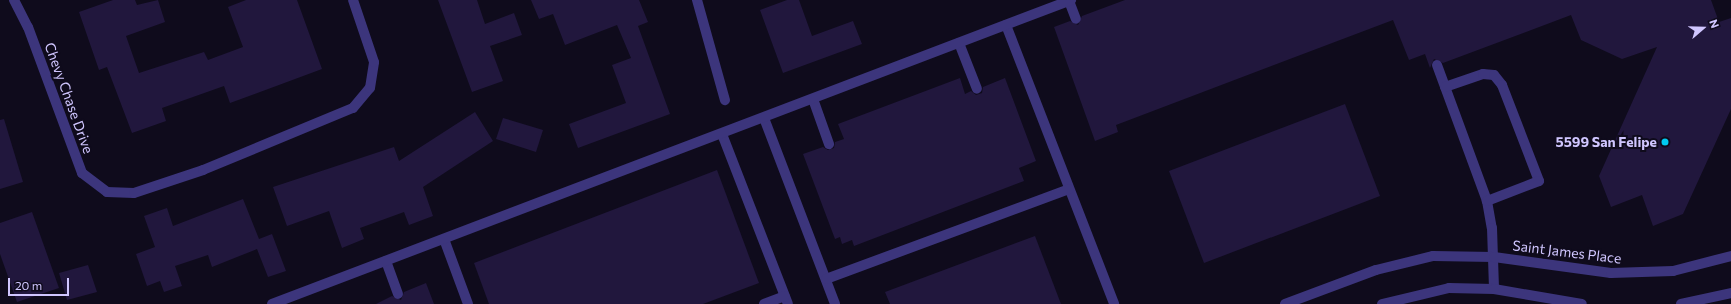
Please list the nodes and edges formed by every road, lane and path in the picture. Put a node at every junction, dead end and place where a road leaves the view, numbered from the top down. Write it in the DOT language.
graph roads {
  1 [pos="14,0"];
  2 [pos="353,0"];
  3 [pos="697,0"];
  4 [pos="1070,0"];
  5 [pos="1076,19"];
  6 [pos="1006,25"];
  7 [pos="959,43"];
  8 [pos="1436,65"];
  9 [pos="1445,87"];
  10 [pos="977,89"];
  11 [pos="813,99"];
  12 [pos="724,100"];
  13 [pos="764,118"];
  14 [pos="722,134"];
  15 [pos="829,144"];
  16 [pos="1069,189"];
  17 [pos="1487,201"];
  18 [pos="444,239"];
  19 [pos="1731,256"];
  20 [pos="1494,257"];
  21 [pos="386,261"];
  22 [pos="826,279"];
  23 [pos="1494,289"];
  24 [pos="1731,293"];
  25 [pos="398,294"];
  26 [pos="787,300"];
  27 [pos="272,304"];
  28 [pos="468,304"];
  29 [pos="764,304"];
  30 [pos="835,304"];
  31 [pos="1114,304"];
  32 [pos="1285,304"];
  33 [pos="1382,304"];
  34 [pos="1582,304"];
  35 [pos="1681,304"];
  1 -- 2 [label="street, Chevy Chase Drive"];
  3 -- 12 [label="street"];
  4 -- 5 [label="street"];
  4 -- 6 [label="street"];
  6 -- 7 [label="street"];
  6 -- 16 [label="street"];
  7 -- 10 [label="street"];
  7 -- 11 [label="street"];
  8 -- 9 [label="street"];
  9 -- 17 [label="street"];
  9 -- 17 [label="street"];
  11 -- 13 [label="street"];
  11 -- 15 [label="street"];
  13 -- 14 [label="street"];
  13 -- 22 [label="street"];
  14 -- 18 [label="street"];
  14 -- 26 [label="street"];
  16 -- 22 [label="street"];
  16 -- 31 [label="street"];
  17 -- 20 [label="street"];
  18 -- 21 [label="street"];
  18 -- 28 [label="street"];
  19 -- 20 [label="street, Saint James Place"];
  20 -- 23 [label="street, Saint James Place"];
  20 -- 32 [label="street, Saint James Place"];
  21 -- 25 [label="street"];
  21 -- 27 [label="street"];
  22 -- 30 [label="street"];
  23 -- 33 [label="street"];
  23 -- 34 [label="street"];
  24 -- 35 [label="street"];
  26 -- 29 [label="street"];
}
